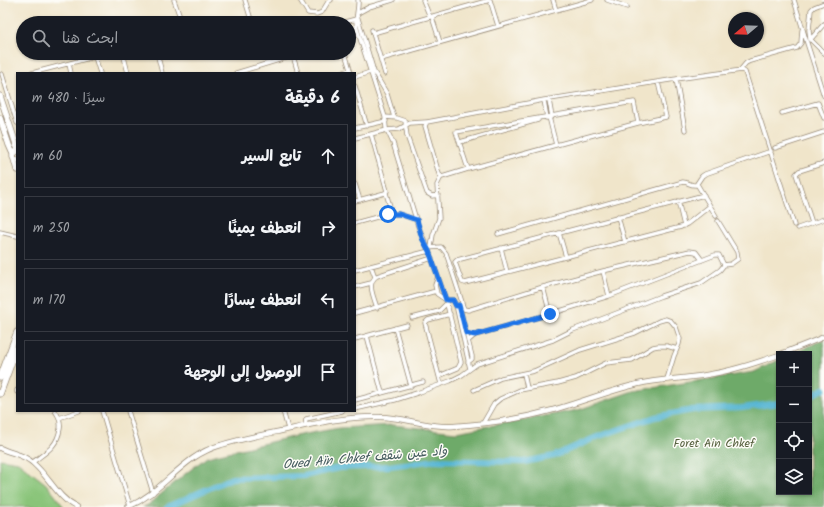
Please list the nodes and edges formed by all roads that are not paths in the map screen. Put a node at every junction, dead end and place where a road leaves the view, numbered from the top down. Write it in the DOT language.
graph roads {
  1 [pos="174,0"];
  2 [pos="245,0"];
  3 [pos="300,0"];
  4 [pos="331,0"];
  5 [pos="358,0"];
  6 [pos="393,0"];
  7 [pos="423,0"];
  8 [pos="490,0"];
  9 [pos="553,0"];
  10 [pos="592,0"];
  11 [pos="608,0"];
  12 [pos="794,0"];
  13 [pos="824,3"];
  14 [pos="628,7"];
  15 [pos="556,10"];
  16 [pos="357,15"];
  17 [pos="180,16"];
  18 [pos="250,16"];
  19 [pos="431,17"];
  20 [pos="824,24"];
  21 [pos="498,26"];
  22 [pos="802,27"];
  23 [pos="822,29"];
  24 [pos="810,39"];
  25 [pos="440,42"];
  26 [pos="807,44"];
  27 [pos="824,53"];
  28 [pos="381,59"];
  29 [pos="84,60"];
  30 [pos="96,60"];
  31 [pos="125,60"];
  32 [pos="159,60"];
  33 [pos="280,60"];
  34 [pos="294,60"];
  35 [pos="347,60"];
  36 [pos="69,64"];
  37 [pos="741,69"];
  38 [pos="36,72"];
  39 [pos="72,72"];
  40 [pos="100,72"];
  41 [pos="128,72"];
  42 [pos="162,72"];
  43 [pos="241,72"];
  44 [pos="298,72"];
  45 [pos="351,72"];
  46 [pos="370,72"];
  47 [pos="2,74"];
  48 [pos="385,74"];
  49 [pos="356,77"];
  50 [pos="676,79"];
  51 [pos="658,82"];
  52 [pos="0,96"];
  53 [pos="824,96"];
  54 [pos="357,99"];
  55 [pos="544,100"];
  56 [pos="549,100"];
  57 [pos="782,113"];
  58 [pos="394,117"];
  59 [pos="549,117"];
  60 [pos="0,118"];
  61 [pos="824,118"];
  62 [pos="385,119"];
  63 [pos="16,120"];
  64 [pos="404,121"];
  65 [pos="427,122"];
  66 [pos="638,123"];
  67 [pos="410,124"];
  68 [pos="367,126"];
  69 [pos="405,127"];
  70 [pos="356,128"];
  71 [pos="387,130"];
  72 [pos="685,130"];
  73 [pos="824,132"];
  74 [pos="371,134"];
  75 [pos="356,138"];
  76 [pos="460,142"];
  77 [pos="16,144"];
  78 [pos="556,145"];
  79 [pos="775,148"];
  80 [pos="771,151"];
  81 [pos="15,156"];
  82 [pos="824,163"];
  83 [pos="468,169"];
  84 [pos="441,177"];
  85 [pos="697,184"];
  86 [pos="386,193"];
  87 [pos="438,195"];
  88 [pos="704,195"];
  89 [pos="357,200"];
  90 [pos="678,201"];
  91 [pos="710,206"];
  92 [pos="392,214"];
  93 [pos="716,216"];
  94 [pos="618,217"];
  95 [pos="824,219"];
  96 [pos="417,220"];
  97 [pos="718,220"];
  98 [pos="356,223"];
  99 [pos="812,223"];
  100 [pos="794,225"];
  101 [pos="684,226"];
  102 [pos="798,228"];
  103 [pos="0,232"];
  104 [pos="560,233"];
  105 [pos="498,234"];
  106 [pos="16,236"];
  107 [pos="625,242"];
  108 [pos="501,248"];
  109 [pos="429,249"];
  110 [pos="566,257"];
  111 [pos="432,258"];
  112 [pos="702,260"];
  113 [pos="724,265"];
  114 [pos="371,266"];
  115 [pos="356,270"];
  116 [pos="507,272"];
  117 [pos="603,272"];
  118 [pos="459,273"];
  119 [pos="453,275"];
  120 [pos="375,277"];
  121 [pos="438,278"];
  122 [pos="371,283"];
  123 [pos="356,287"];
  124 [pos="543,287"];
  125 [pos="436,291"];
  126 [pos="609,296"];
  127 [pos="446,302"];
  128 [pos="459,305"];
  129 [pos="377,308"];
  130 [pos="356,313"];
  131 [pos="450,314"];
  132 [pos="550,314"];
  133 [pos="412,318"];
  134 [pos="407,324"];
  135 [pos="395,328"];
  136 [pos="466,333"];
  137 [pos="16,335"];
  138 [pos="475,335"];
  139 [pos="367,336"];
  140 [pos="824,336"];
  141 [pos="356,339"];
  142 [pos="468,341"];
  143 [pos="677,349"];
  144 [pos="16,351"];
  145 [pos="787,351"];
  146 [pos="776,355"];
  147 [pos="468,362"];
  148 [pos="470,369"];
  149 [pos="524,374"];
  150 [pos="439,376"];
  151 [pos="0,378"];
  152 [pos="667,379"];
  153 [pos="423,382"];
  154 [pos="441,384"];
  155 [pos="411,386"];
  156 [pos="527,388"];
  157 [pos="474,390"];
  158 [pos="382,393"];
  159 [pos="0,394"];
  160 [pos="356,400"];
  161 [pos="356,409"];
  162 [pos="56,412"];
  163 [pos="76,412"];
  164 [pos="102,412"];
  165 [pos="128,412"];
  166 [pos="283,412"];
  167 [pos="338,412"];
  168 [pos="59,418"];
  169 [pos="483,422"];
  170 [pos="305,426"];
  171 [pos="288,430"];
  172 [pos="1,449"];
  173 [pos="33,462"];
  174 [pos="153,493"];
  175 [pos="129,506"];
  176 [pos="76,507"];
  1 -- 17 [label="street"];
  2 -- 18 [label="street"];
  3 -- 4 [label="street"];
  5 -- 16 [label="street"];
  6 -- 16 [label="street"];
  7 -- 19 [label="street"];
  8 -- 19 [label="street"];
  8 -- 21 [label="street"];
  9 -- 15 [label="street"];
  10 -- 15 [label="street"];
  11 -- 14 [label="street"];
  12 -- 22 [label="street"];
  13 -- 24 [label="street"];
  15 -- 21 [label="street"];
  16 -- 46 [label="street"];
  16 -- 58 [label="street"];
  19 -- 25 [label="street"];
  19 -- 28 [label="street"];
  20 -- 23 [label="street"];
  21 -- 25 [label="street"];
  22 -- 26 [label="street"];
  22 -- 37 [label="street"];
  23 -- 24 [label="street"];
  24 -- 26 [label="street"];
  24 -- 27 [label="street"];
  25 -- 28 [label="street"];
  26 -- 53 [label="street"];
  28 -- 48 [label="street"];
  29 -- 36 [label="street"];
  30 -- 40 [label="street"];
  31 -- 41 [label="street"];
  32 -- 42 [label="street"];
  33 -- 43 [label="street"];
  34 -- 44 [label="street"];
  35 -- 45 [label="street"];
  36 -- 38 [label="street"];
  36 -- 39 [label="street"];
  37 -- 50 [label="street"];
  37 -- 80 [label="street"];
  46 -- 49 [label="street"];
  46 -- 62 [label="street"];
  47 -- 63 [label="street"];
  50 -- 51 [label="street"];
  50 -- 72 [label="street"];
  51 -- 56 [label="street"];
  51 -- 66 [label="street"];
  52 -- 77 [label="highway"];
  54 -- 68 [label="street"];
  55 -- 56 [label="street"];
  55 -- 59 [label="street"];
  55 -- 65 [label="street"];
  56 -- 59 [label="street"];
  57 -- 61 [label="street"];
  58 -- 62 [label="street"];
  58 -- 64 [label="street"];
  59 -- 66 [label="street"];
  59 -- 76 [label="street"];
  59 -- 76 [label="street"];
  59 -- 78 [label="street"];
  60 -- 81 [label="highway"];
  62 -- 68 [label="street"];
  62 -- 71 [label="street"];
  64 -- 67 [label="street"];
  64 -- 69 [label="street"];
  65 -- 67 [label="street"];
  65 -- 84 [label="street"];
  66 -- 78 [label="street"];
  67 -- 69 [label="street"];
  68 -- 70 [label="street"];
  69 -- 71 [label="street"];
  69 -- 87 [label="street"];
  71 -- 74 [label="street"];
  71 -- 96 [label="street"];
  73 -- 79 [label="street"];
  74 -- 75 [label="street"];
  74 -- 86 [label="street"];
  76 -- 83 [label="street"];
  78 -- 83 [label="street"];
  80 -- 85 [label="street"];
  80 -- 100 [label="street"];
  82 -- 99 [label="street"];
  83 -- 84 [label="street"];
  84 -- 87 [label="street"];
  85 -- 88 [label="street"];
  85 -- 105 [label="street"];
  86 -- 89 [label="street"];
  86 -- 92 [label="street"];
  87 -- 109 [label="street"];
  88 -- 90 [label="street"];
  88 -- 91 [label="street"];
  90 -- 94 [label="street"];
  90 -- 101 [label="street"];
  91 -- 93 [label="street"];
  91 -- 101 [label="street"];
  92 -- 96 [label="street"];
  92 -- 98 [label="street"];
  94 -- 104 [label="street"];
  94 -- 107 [label="street"];
  95 -- 99 [label="street"];
  96 -- 109 [label="street"];
  97 -- 113 [label="street"];
  99 -- 102 [label="street"];
  101 -- 107 [label="street"];
  103 -- 106 [label="street"];
  104 -- 108 [label="street"];
  104 -- 110 [label="street"];
  107 -- 110 [label="street"];
  108 -- 116 [label="street"];
  108 -- 118 [label="street"];
  109 -- 111 [label="street"];
  109 -- 114 [label="street"];
  109 -- 119 [label="street"];
  110 -- 116 [label="street"];
  111 -- 120 [label="street"];
  111 -- 121 [label="street"];
  112 -- 113 [label="street"];
  112 -- 117 [label="street"];
  112 -- 126 [label="street"];
  113 -- 148 [label="street"];
  114 -- 115 [label="street"];
  114 -- 120 [label="street"];
  116 -- 118 [label="street"];
  117 -- 124 [label="street"];
  117 -- 126 [label="street"];
  118 -- 119 [label="street"];
  119 -- 128 [label="street"];
  120 -- 122 [label="street"];
  121 -- 125 [label="street"];
  121 -- 127 [label="street"];
  122 -- 123 [label="street"];
  122 -- 129 [label="street"];
  124 -- 128 [label="street"];
  124 -- 132 [label="street"];
  125 -- 127 [label="street"];
  125 -- 129 [label="street"];
  126 -- 132 [label="street"];
  127 -- 128 [label="street"];
  127 -- 131 [label="street"];
  127 -- 133 [label="street"];
  128 -- 136 [label="street"];
  128 -- 147 [label="street"];
  129 -- 130 [label="street"];
  131 -- 150 [label="street"];
  131 -- 150 [label="street"];
  132 -- 138 [label="street"];
  134 -- 135 [label="street"];
  135 -- 139 [label="street"];
  135 -- 155 [label="street"];
  136 -- 138 [label="street"];
  136 -- 142 [label="street"];
  137 -- 151 [label="highway"];
  138 -- 142 [label="street"];
  139 -- 141 [label="street"];
  139 -- 158 [label="street"];
  140 -- 145 [label="street"];
  142 -- 147 [label="street"];
  143 -- 149 [label="street"];
  143 -- 152 [label="street"];
  143 -- 156 [label="street"];
  144 -- 159 [label="highway"];
  146 -- 152 [label="street"];
  147 -- 148 [label="street"];
  148 -- 154 [label="street"];
  149 -- 156 [label="street"];
  149 -- 157 [label="street"];
  150 -- 154 [label="street"];
  152 -- 169 [label="street"];
  153 -- 155 [label="street"];
  154 -- 161 [label="street"];
  155 -- 158 [label="street"];
  156 -- 169 [label="street"];
  158 -- 160 [label="street"];
  162 -- 168 [label="street"];
  163 -- 168 [label="street"];
  164 -- 175 [label="street"];
  165 -- 174 [label="street"];
  166 -- 171 [label="street"];
  167 -- 170 [label="street"];
  168 -- 173 [label="street"];
  169 -- 170 [label="street"];
  170 -- 171 [label="street"];
  171 -- 174 [label="street"];
  172 -- 173 [label="street"];
  173 -- 176 [label="street"];
  174 -- 175 [label="street"];
}
